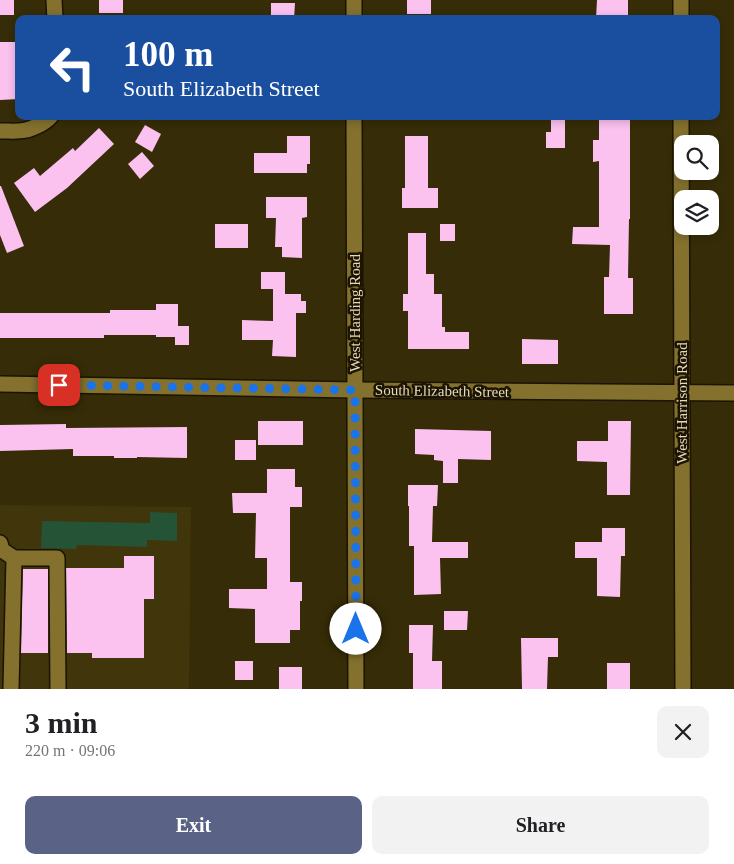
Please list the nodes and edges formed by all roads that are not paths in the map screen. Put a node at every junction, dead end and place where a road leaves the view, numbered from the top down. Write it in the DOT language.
graph roads {
  1 [pos="54,0"];
  2 [pos="354,0"];
  3 [pos="681,0"];
  4 [pos="55,15"];
  5 [pos="354,15"];
  6 [pos="681,15"];
  7 [pos="47,120"];
  8 [pos="354,120"];
  9 [pos="681,120"];
  10 [pos="0,131"];
  11 [pos="0,384"];
  12 [pos="355,390"];
  13 [pos="734,393"];
  14 [pos="682,394"];
  15 [pos="0,543"];
  16 [pos="14,558"];
  17 [pos="11,689"];
  18 [pos="58,689"];
  19 [pos="356,689"];
  20 [pos="683,689"];
  1 -- 4 [label="street"];
  2 -- 5 [label="street"];
  3 -- 6 [label="street"];
  7 -- 10 [label="street"];
  8 -- 12 [label="street, West Harding Road"];
  9 -- 14 [label="street, West Harrison Road"];
  11 -- 12 [label="street, South Elizabeth Street"];
  12 -- 14 [label="street, South Elizabeth Street"];
  12 -- 19 [label="street, West Harding Road"];
  13 -- 14 [label="street, South Elizabeth Street"];
  14 -- 20 [label="street, West Harrison Road"];
  15 -- 16 [label="street"];
  16 -- 17 [label="street"];
  16 -- 18 [label="street"];
}
